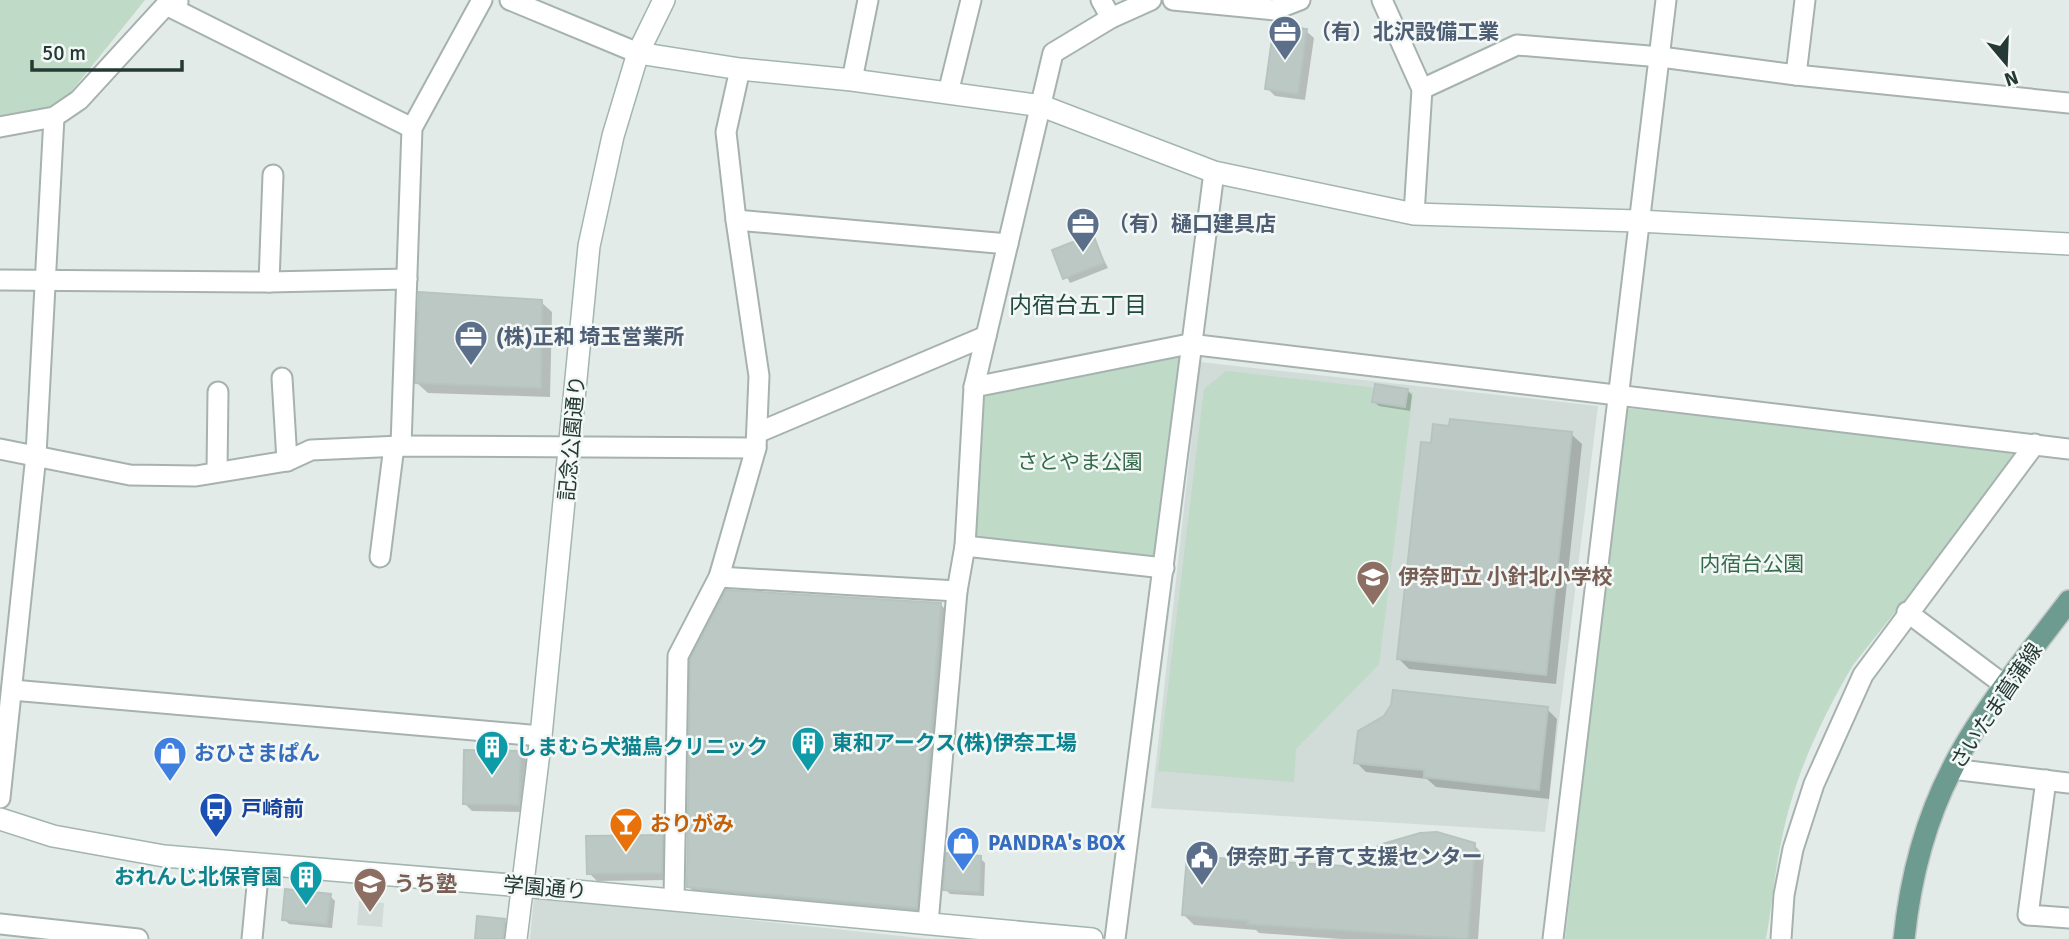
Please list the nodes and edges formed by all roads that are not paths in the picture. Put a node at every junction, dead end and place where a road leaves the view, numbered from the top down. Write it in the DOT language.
graph roads {
  1 [pos="482,0"];
  2 [pos="510,0"];
  3 [pos="664,0"];
  4 [pos="868,0"];
  5 [pos="971,0"];
  6 [pos="1101,0"];
  7 [pos="1151,0"];
  8 [pos="1173,0"];
  9 [pos="1300,0"];
  10 [pos="1382,0"];
  11 [pos="1666,0"];
  12 [pos="1805,0"];
  13 [pos="175,3"];
  14 [pos="1211,3"];
  15 [pos="1111,18"];
  16 [pos="638,53"];
  17 [pos="1661,57"];
  18 [pos="740,69"];
  19 [pos="1796,75"];
  20 [pos="852,80"];
  21 [pos="1422,89"];
  22 [pos="948,93"];
  23 [pos="2069,103"];
  24 [pos="1042,106"];
  25 [pos="54,117"];
  26 [pos="0,127"];
  27 [pos="412,128"];
  28 [pos="1214,172"];
  29 [pos="273,175"];
  30 [pos="1414,214"];
  31 [pos="736,220"];
  32 [pos="1638,221"];
  33 [pos="1008,244"];
  34 [pos="2069,244"];
  35 [pos="407,279"];
  36 [pos="0,280"];
  37 [pos="46,281"];
  38 [pos="270,282"];
  39 [pos="986,336"];
  40 [pos="1189,344"];
  41 [pos="282,378"];
  42 [pos="974,387"];
  43 [pos="218,391"];
  44 [pos="1618,396"];
  45 [pos="757,441"];
  46 [pos="2035,444"];
  47 [pos="398,446"];
  48 [pos="0,449"];
  49 [pos="571,449"];
  50 [pos="2069,449"];
  51 [pos="36,455"];
  52 [pos="287,461"];
  53 [pos="217,471"];
  54 [pos="964,546"];
  55 [pos="380,557"];
  56 [pos="1164,568"];
  57 [pos="719,577"];
  58 [pos="957,591"];
  59 [pos="2066,610"];
  60 [pos="1908,612"];
  61 [pos="2007,687"];
  62 [pos="12,690"];
  63 [pos="541,736"];
  64 [pos="1952,769"];
  65 [pos="2046,780"];
  66 [pos="2069,783"];
  67 [pos="0,798"];
  68 [pos="0,819"];
  69 [pos="259,865"];
  70 [pos="523,886"];
  71 [pos="674,900"];
  72 [pos="2069,918"];
  73 [pos="928,923"];
  74 [pos="0,925"];
  75 [pos="138,939"];
  76 [pos="252,939"];
  77 [pos="516,939"];
  78 [pos="1092,939"];
  79 [pos="1115,939"];
  80 [pos="1553,939"];
  81 [pos="1781,939"];
  82 [pos="1904,939"];
  1 -- 27 [label="street"];
  2 -- 16 [label="street"];
  3 -- 16 [label="street, 記念公園通り"];
  4 -- 20 [label="street"];
  5 -- 22 [label="street"];
  6 -- 15 [label="street"];
  7 -- 15 [label="street"];
  8 -- 14 [label="street"];
  9 -- 14 [label="street"];
  10 -- 21 [label="street"];
  11 -- 17 [label="street"];
  12 -- 19 [label="street"];
  13 -- 25 [label="street"];
  13 -- 27 [label="street"];
  15 -- 24 [label="street"];
  16 -- 18 [label="street"];
  16 -- 49 [label="street, 記念公園通り"];
  17 -- 19 [label="street"];
  17 -- 21 [label="street"];
  17 -- 32 [label="street"];
  18 -- 20 [label="street"];
  18 -- 31 [label="street"];
  19 -- 23 [label="street"];
  20 -- 22 [label="street"];
  21 -- 30 [label="street"];
  22 -- 24 [label="street"];
  24 -- 28 [label="street"];
  24 -- 33 [label="street"];
  25 -- 26 [label="street"];
  25 -- 37 [label="street"];
  27 -- 35 [label="street"];
  28 -- 30 [label="street"];
  28 -- 40 [label="street"];
  29 -- 38 [label="street"];
  30 -- 32 [label="street"];
  31 -- 33 [label="street"];
  31 -- 45 [label="street"];
  32 -- 34 [label="street"];
  32 -- 44 [label="street"];
  33 -- 39 [label="street"];
  35 -- 38 [label="street"];
  35 -- 47 [label="street"];
  36 -- 37 [label="street"];
  37 -- 38 [label="street"];
  37 -- 51 [label="street"];
  39 -- 42 [label="street"];
  39 -- 45 [label="street"];
  40 -- 42 [label="street"];
  40 -- 44 [label="street"];
  40 -- 56 [label="street"];
  41 -- 52 [label="street"];
  42 -- 54 [label="street"];
  43 -- 53 [label="street"];
  44 -- 46 [label="street"];
  44 -- 80 [label="street"];
  45 -- 49 [label="street"];
  45 -- 57 [label="street"];
  46 -- 50 [label="street"];
  46 -- 60 [label="street"];
  47 -- 49 [label="street"];
  47 -- 52 [label="street"];
  47 -- 55 [label="street"];
  48 -- 51 [label="street"];
  49 -- 63 [label="street, 記念公園通り"];
  51 -- 53 [label="street"];
  51 -- 62 [label="street"];
  52 -- 53 [label="street"];
  54 -- 56 [label="street"];
  54 -- 58 [label="street"];
  56 -- 79 [label="street"];
  57 -- 58 [label="street"];
  57 -- 71 [label="street"];
  58 -- 73 [label="street"];
  59 -- 61 [label="main road, さいたま菖蒲線"];
  60 -- 61 [label="street"];
  60 -- 81 [label="street"];
  61 -- 64 [label="main road, さいたま菖蒲線"];
  62 -- 63 [label="street"];
  62 -- 67 [label="street"];
  63 -- 70 [label="street, 記念公園通り"];
  64 -- 65 [label="street"];
  64 -- 82 [label="main road, さいたま菖蒲線"];
  65 -- 66 [label="street"];
  65 -- 72 [label="street"];
  68 -- 69 [label="street, 学園通り"];
  69 -- 70 [label="street, 学園通り"];
  69 -- 76 [label="street"];
  70 -- 71 [label="street, 学園通り"];
  70 -- 77 [label="street, 記念公園通り"];
  71 -- 73 [label="street, 学園通り"];
  73 -- 78 [label="street, 学園通り"];
  74 -- 75 [label="street"];
}
